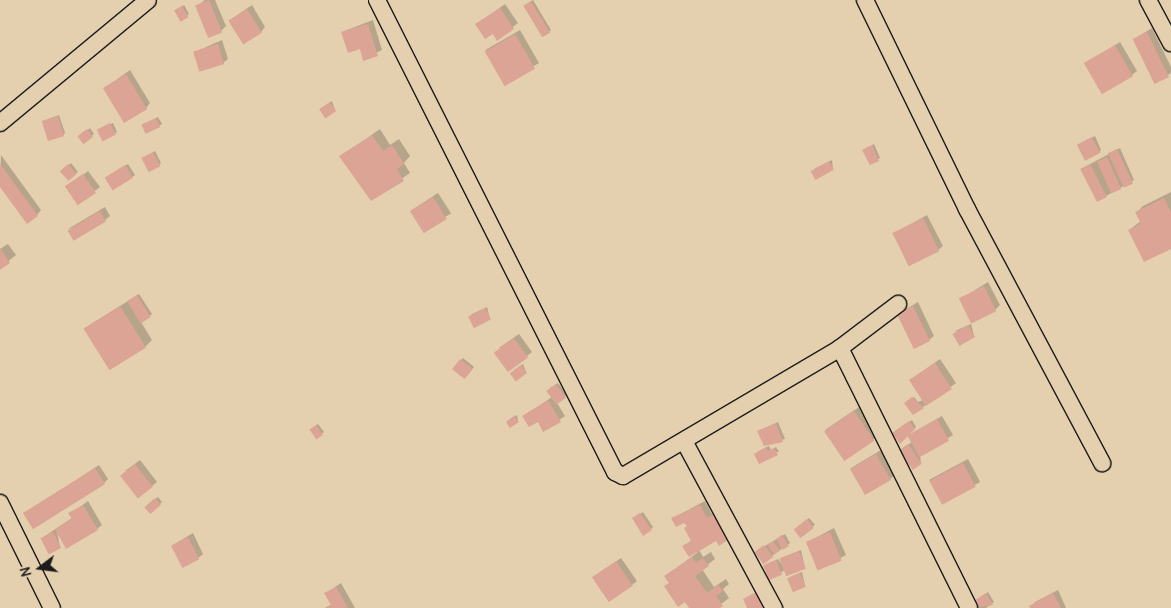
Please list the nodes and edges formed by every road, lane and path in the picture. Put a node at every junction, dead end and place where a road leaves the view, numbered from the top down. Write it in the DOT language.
graph roads {
  1 [pos="148,0"];
  2 [pos="377,0"];
  3 [pos="866,0"];
  4 [pos="1148,0"];
  5 [pos="1171,43"];
  6 [pos="0,123"];
  7 [pos="898,304"];
  8 [pos="840,348"];
  9 [pos="684,441"];
  10 [pos="1102,462"];
  11 [pos="0,503"];
  12 [pos="5,525"];
  13 [pos="52,608"];
  14 [pos="774,608"];
  15 [pos="968,608"];
  1 -- 6 [label="street"];
  2 -- 9 [label="street"];
  3 -- 10 [label="street"];
  4 -- 5 [label="street"];
  7 -- 8 [label="street"];
  8 -- 9 [label="street"];
  8 -- 15 [label="street"];
  9 -- 14 [label="street"];
  11 -- 12 [label="street"];
  12 -- 13 [label="street"];
}
